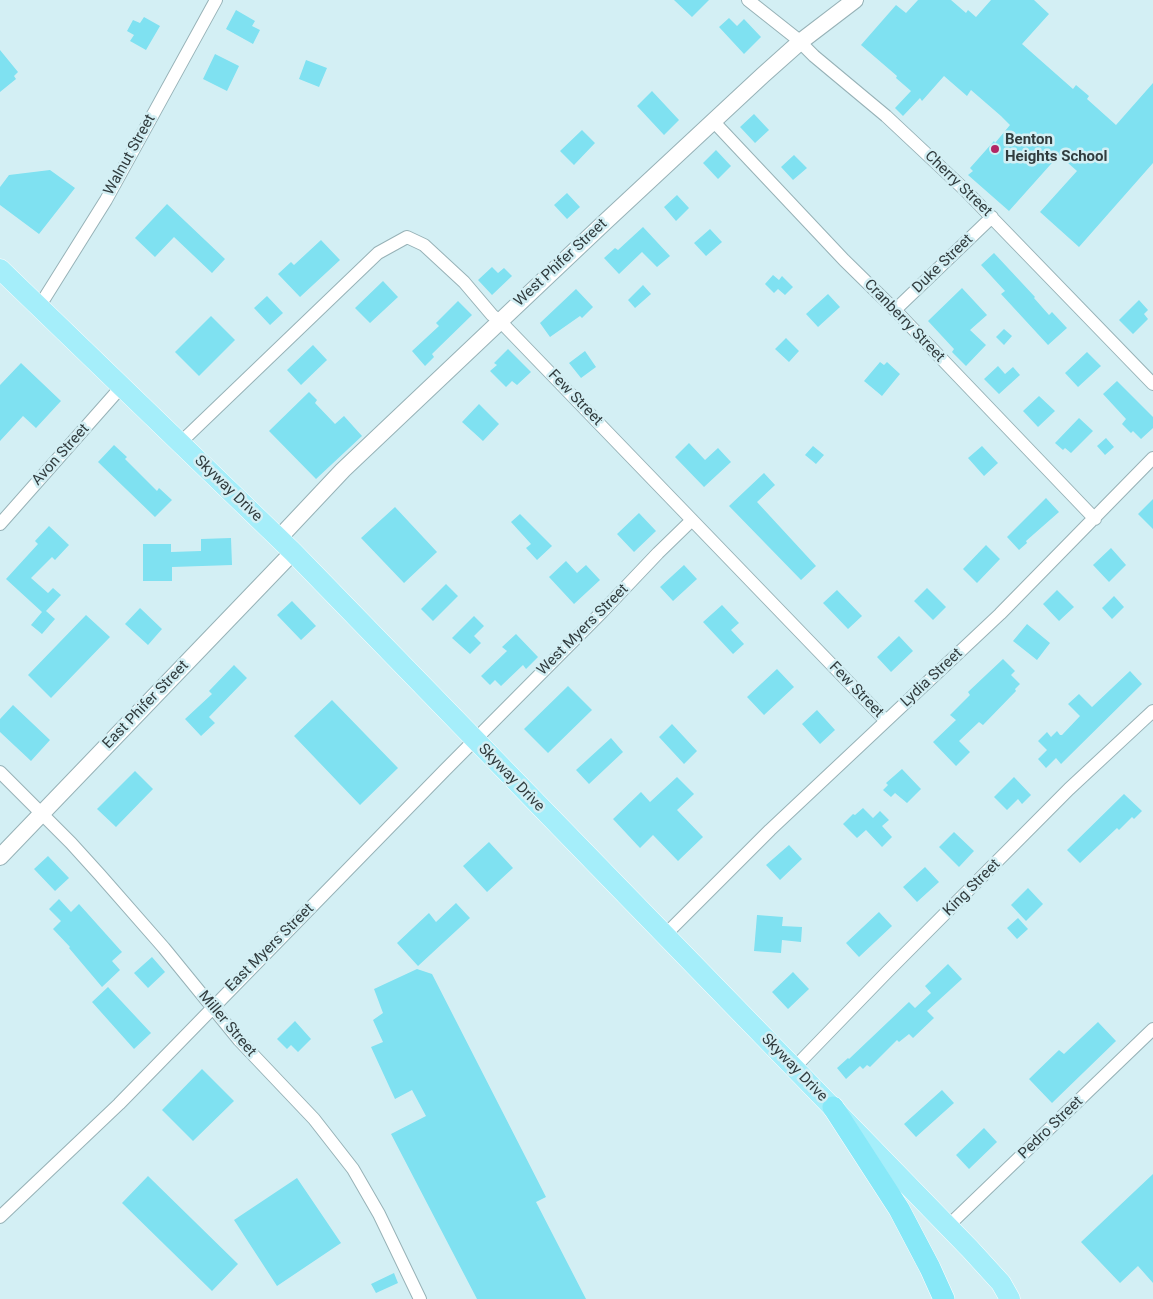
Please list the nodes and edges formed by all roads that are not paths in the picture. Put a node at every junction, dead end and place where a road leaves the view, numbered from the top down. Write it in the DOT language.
graph roads {
  1 [pos="216,0"];
  2 [pos="748,0"];
  3 [pos="855,0"];
  4 [pos="800,42"];
  5 [pos="714,122"];
  6 [pos="992,217"];
  7 [pos="0,269"];
  8 [pos="39,307"];
  9 [pos="895,310"];
  10 [pos="500,321"];
  11 [pos="1153,384"];
  12 [pos="122,386"];
  13 [pos="180,443"];
  14 [pos="1153,458"];
  15 [pos="1094,519"];
  16 [pos="692,520"];
  17 [pos="0,524"];
  18 [pos="286,545"];
  19 [pos="1153,712"];
  20 [pos="886,721"];
  21 [pos="474,740"];
  22 [pos="0,772"];
  23 [pos="42,814"];
  24 [pos="0,857"];
  25 [pos="665,935"];
  26 [pos="213,1006"];
  27 [pos="1153,1029"];
  28 [pos="794,1068"];
  29 [pos="833,1107"];
  30 [pos="0,1217"];
  31 [pos="948,1226"];
  32 [pos="420,1299"];
  33 [pos="944,1299"];
  34 [pos="1010,1299"];
  1 -- 8 [label="street, Walnut Street"];
  2 -- 4 [label="street, Cherry Street"];
  3 -- 4 [label="street, West Phifer Street"];
  4 -- 5 [label="street, West Phifer Street"];
  4 -- 6 [label="street, Cherry Street"];
  5 -- 9 [label="street, Cranberry Street"];
  5 -- 10 [label="street, West Phifer Street"];
  6 -- 9 [label="street, Duke Street"];
  6 -- 11 [label="street, Cherry Street"];
  7 -- 8 [label="main road, Skyway Drive"];
  8 -- 12 [label="main road, Skyway Drive"];
  9 -- 15 [label="street, Cranberry Street"];
  10 -- 13 [label="street, Few Street"];
  10 -- 16 [label="street, Few Street"];
  10 -- 18 [label="street, West Phifer Street"];
  12 -- 13 [label="main road, Skyway Drive"];
  12 -- 17 [label="street, Avon Street"];
  13 -- 18 [label="main road, Skyway Drive"];
  14 -- 15 [label="street, Lydia Street"];
  15 -- 20 [label="street, Lydia Street"];
  16 -- 20 [label="street, Few Street"];
  16 -- 21 [label="street, West Myers Street"];
  18 -- 21 [label="main road, Skyway Drive"];
  18 -- 23 [label="street, East Phifer Street"];
  19 -- 28 [label="street, King Street"];
  20 -- 25 [label="street, Lydia Street"];
  21 -- 25 [label="main road, Skyway Drive"];
  21 -- 26 [label="street, East Myers Street"];
  22 -- 23 [label="street, Miller Street"];
  23 -- 24 [label="street, East Phifer Street"];
  23 -- 26 [label="street, Miller Street"];
  25 -- 28 [label="main road, Skyway Drive"];
  26 -- 30 [label="street, East Myers Street"];
  26 -- 32 [label="street, Miller Street"];
  27 -- 31 [label="street, Pedro Street"];
  28 -- 29 [label="main road, Skyway Drive"];
  29 -- 31 [label="main road, Skyway Drive"];
  29 -- 33 [label="highway"];
  31 -- 34 [label="main road, Skyway Drive"];
}
